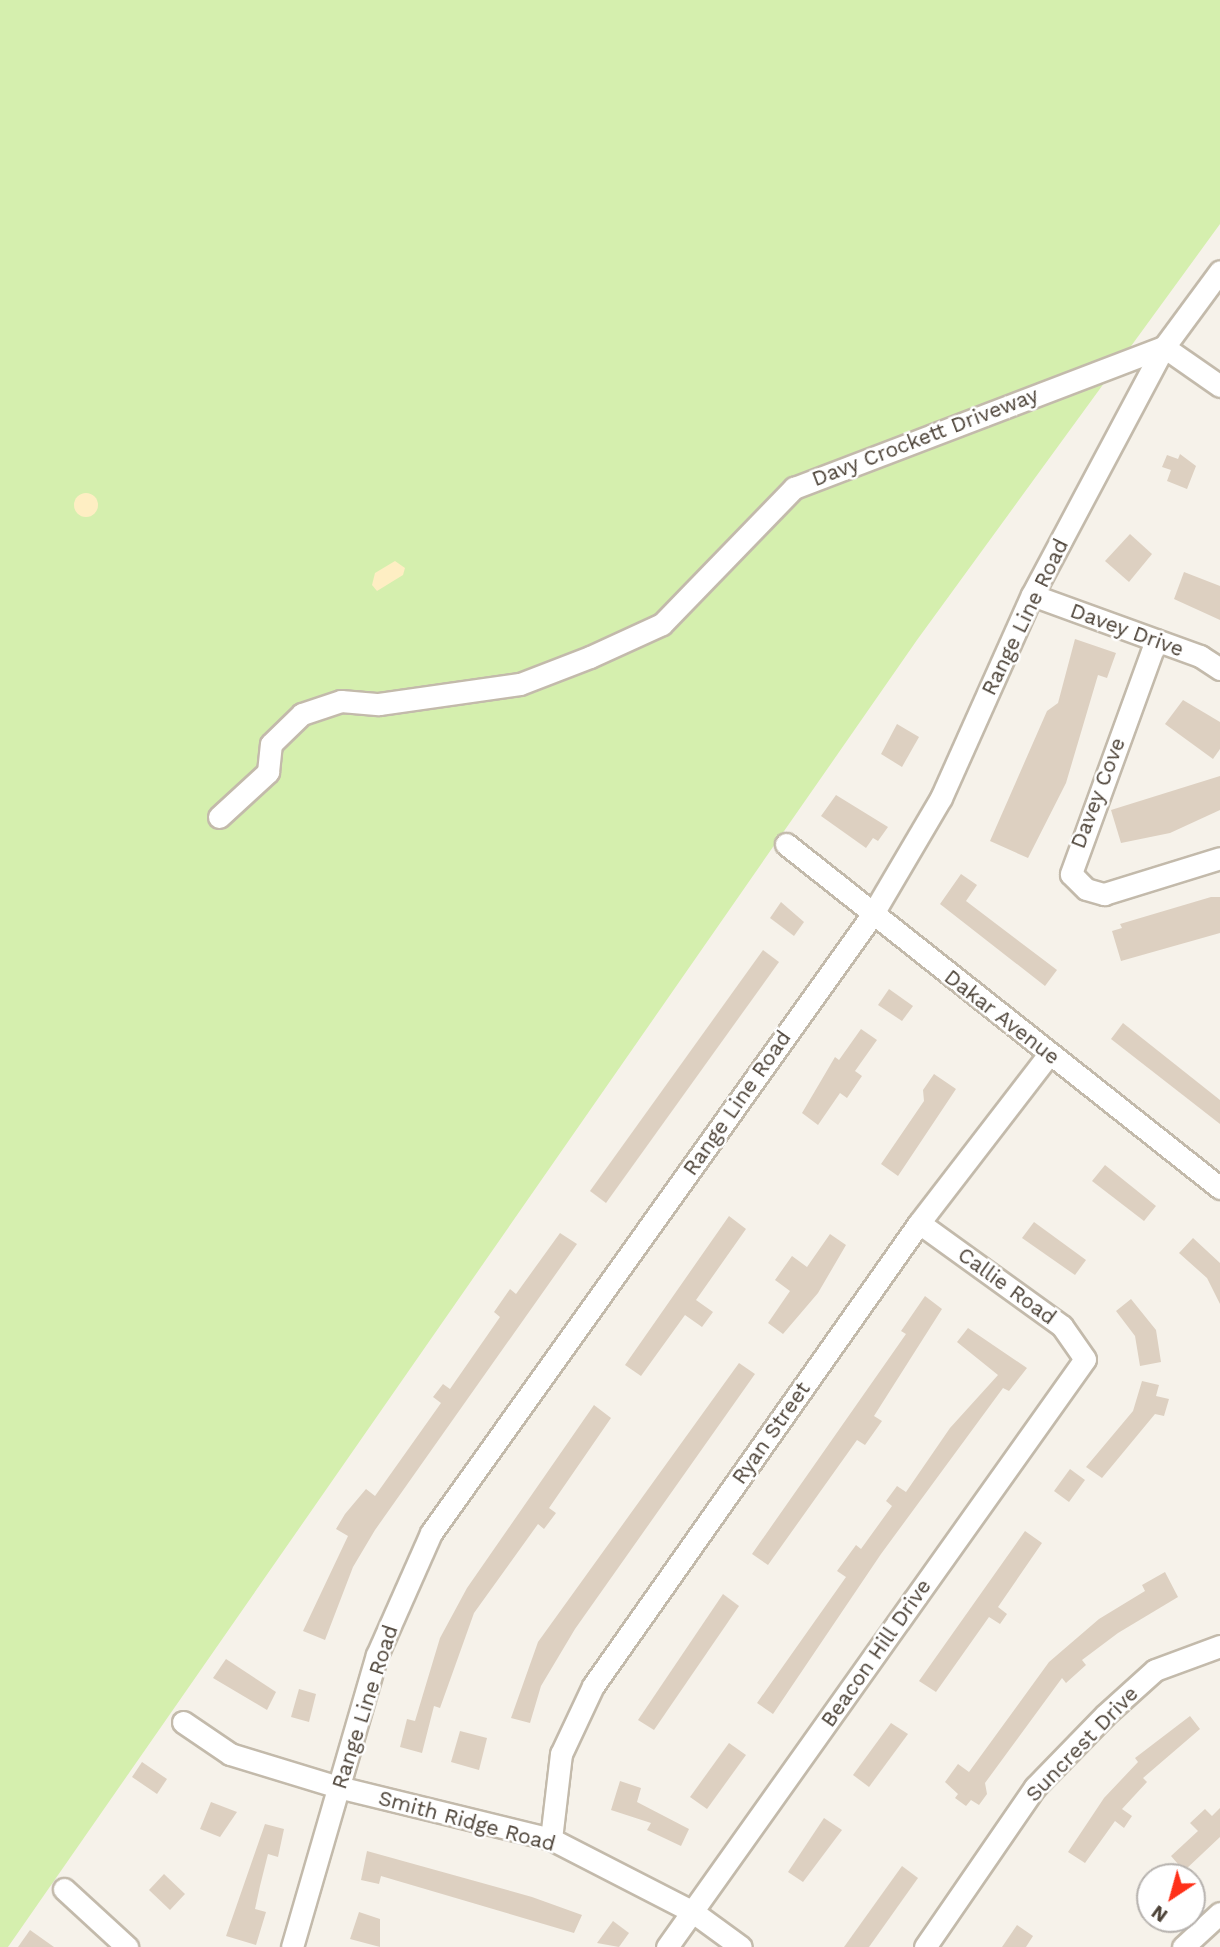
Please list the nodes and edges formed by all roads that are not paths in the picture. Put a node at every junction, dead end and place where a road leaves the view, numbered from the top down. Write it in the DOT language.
graph roads {
  1 [pos="1220,271"];
  2 [pos="1164,347"];
  3 [pos="1220,386"];
  4 [pos="1032,595"];
  5 [pos="1156,640"];
  6 [pos="1220,669"];
  7 [pos="219,817"];
  8 [pos="786,844"];
  9 [pos="1220,858"];
  10 [pos="872,915"];
  11 [pos="1049,1054"];
  12 [pos="1220,1188"];
  13 [pos="919,1223"];
  14 [pos="1085,1359"];
  15 [pos="1220,1646"];
  16 [pos="183,1723"];
  17 [pos="338,1787"];
  18 [pos="551,1839"];
  19 [pos="64,1889"];
  20 [pos="693,1912"];
  21 [pos="1220,1913"];
  22 [pos="127,1947"];
  23 [pos="292,1947"];
  24 [pos="667,1947"];
  25 [pos="741,1947"];
  26 [pos="925,1947"];
  27 [pos="1183,1947"];
  1 -- 2 [label="street, Range Line Road"];
  2 -- 3 [label="street"];
  2 -- 4 [label="street, Range Line Road"];
  2 -- 7 [label="street, Davy Crockett Driveway"];
  4 -- 5 [label="street, Davey Drive"];
  4 -- 10 [label="street, Range Line Road"];
  5 -- 6 [label="street, Davey Drive"];
  5 -- 9 [label="street, Davey Cove"];
  8 -- 10 [label="street, Dakar Avenue"];
  10 -- 11 [label="street, Dakar Avenue"];
  10 -- 17 [label="street, Range Line Road"];
  11 -- 12 [label="street, Dakar Avenue"];
  11 -- 13 [label="street, Ryan Street"];
  13 -- 14 [label="street, Callie Road"];
  13 -- 18 [label="street, Ryan Street"];
  14 -- 20 [label="street, Beacon Hill Drive"];
  15 -- 26 [label="street, Suncrest Drive"];
  16 -- 17 [label="street, Smith Ridge Road"];
  17 -- 18 [label="street, Smith Ridge Road"];
  17 -- 23 [label="street, Range Line Road"];
  18 -- 20 [label="street, Smith Ridge Road"];
  19 -- 22 [label="street"];
  20 -- 24 [label="street, Beacon Hill Drive"];
  20 -- 25 [label="street, Smith Ridge Road"];
  21 -- 27 [label="street"];
}
